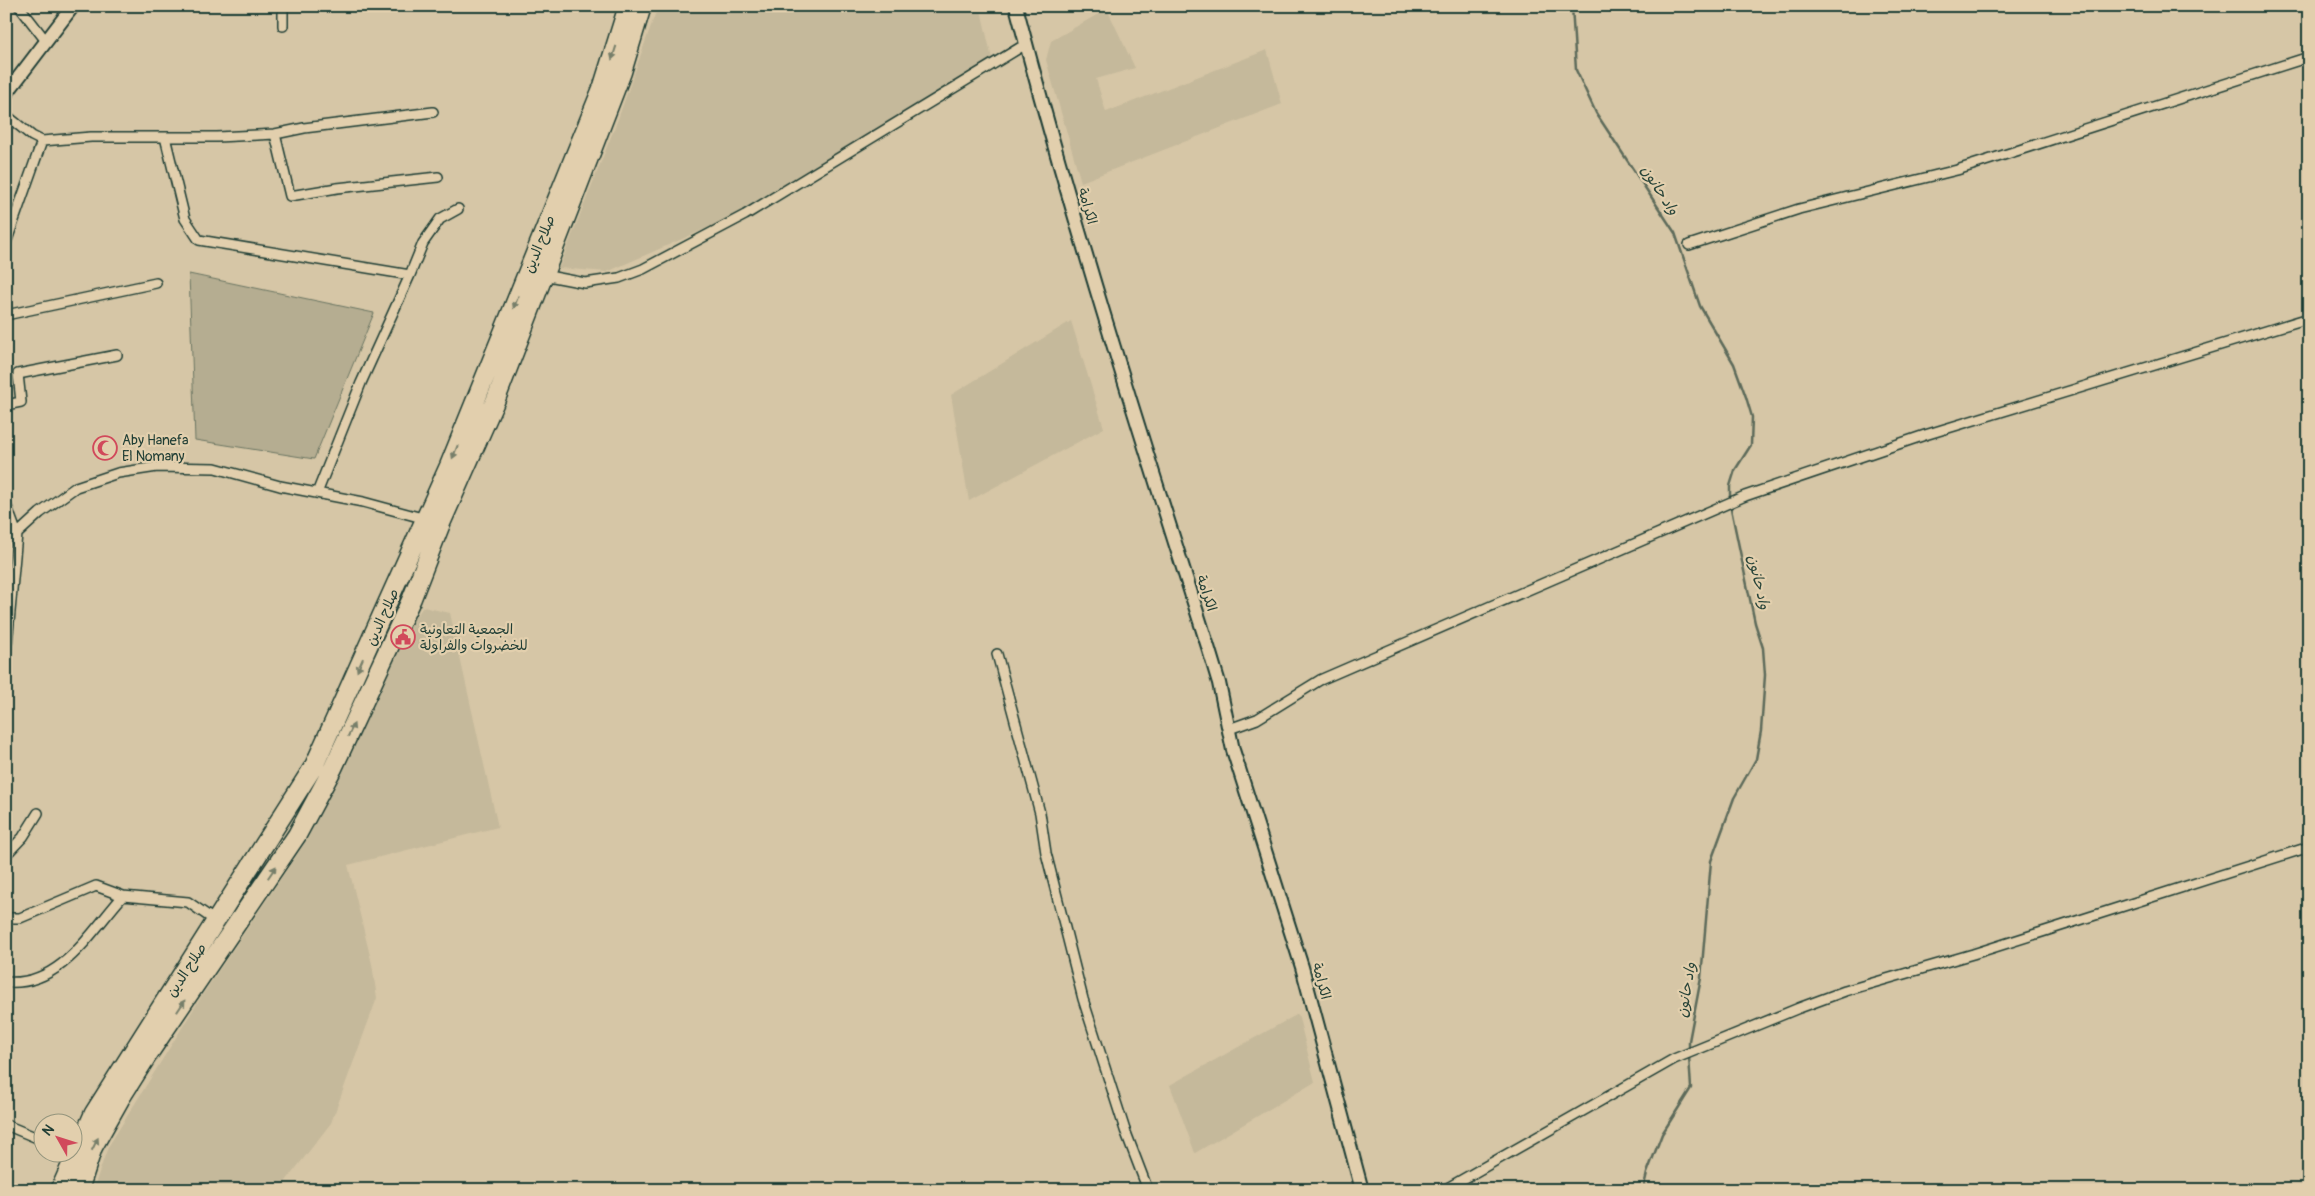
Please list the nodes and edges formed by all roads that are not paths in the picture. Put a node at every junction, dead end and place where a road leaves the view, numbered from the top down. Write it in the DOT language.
graph roads {
  1 [pos="19,6"];
  2 [pos="73,6"];
  3 [pos="283,6"];
  4 [pos="628,6"];
  5 [pos="642,6"];
  6 [pos="1016,6"];
  7 [pos="283,26"];
  8 [pos="46,42"];
  9 [pos="1026,44"];
  10 [pos="2309,57"];
  11 [pos="6,94"];
  12 [pos="433,112"];
  13 [pos="6,115"];
  14 [pos="275,134"];
  15 [pos="165,138"];
  16 [pos="42,141"];
  17 [pos="438,177"];
  18 [pos="458,208"];
  19 [pos="6,243"];
  20 [pos="1689,244"];
  21 [pos="410,275"];
  22 [pos="543,275"];
  23 [pos="156,283"];
  24 [pos="6,315"];
  25 [pos="2309,318"];
  26 [pos="117,355"];
  27 [pos="6,405"];
  28 [pos="317,493"];
  29 [pos="6,504"];
  30 [pos="426,519"];
  31 [pos="16,534"];
  32 [pos="6,539"];
  33 [pos="9,595"];
  34 [pos="6,654"];
  35 [pos="997,654"];
  36 [pos="1229,729"];
  37 [pos="38,813"];
  38 [pos="2309,847"];
  39 [pos="6,855"];
  40 [pos="124,896"];
  41 [pos="6,918"];
  42 [pos="217,922"];
  43 [pos="6,982"];
  44 [pos="6,1126"];
  45 [pos="32,1136"];
  46 [pos="82,1136"];
  47 [pos="69,1164"];
  48 [pos="60,1190"];
  49 [pos="79,1190"];
  50 [pos="1148,1190"];
  51 [pos="1362,1190"];
  52 [pos="1444,1190"];
  1 -- 8 [label="street"];
  2 -- 8 [label="main road"];
  3 -- 7 [label="street"];
  4 -- 30 [label="highway, صلاح الدين, one-way"];
  5 -- 22 [label="highway, صلاح الدين"];
  6 -- 9 [label="main road, الكرامة"];
  8 -- 11 [label="main road"];
  9 -- 22 [label="street"];
  9 -- 36 [label="main road, الكرامة"];
  10 -- 20 [label="street"];
  12 -- 14 [label="street"];
  13 -- 16 [label="street"];
  14 -- 15 [label="street"];
  14 -- 17 [label="street"];
  15 -- 16 [label="street"];
  15 -- 21 [label="street"];
  16 -- 19 [label="street"];
  18 -- 21 [label="street"];
  21 -- 28 [label="street"];
  49 -- 22 [label="highway, صلاح الدين, one-way"];
  23 -- 24 [label="street"];
  25 -- 36 [label="street"];
  26 -- 27 [label="street"];
  28 -- 30 [label="street"];
  28 -- 31 [label="street"];
  29 -- 31 [label="street"];
  30 -- 42 [label="highway, صلاح الدين, one-way"];
  31 -- 32 [label="street"];
  31 -- 33 [label="street"];
  33 -- 34 [label="street"];
  35 -- 50 [label="street"];
  36 -- 51 [label="main road, الكرامة"];
  37 -- 39 [label="street"];
  38 -- 52 [label="street"];
  40 -- 41 [label="street"];
  40 -- 42 [label="street"];
  40 -- 43 [label="street"];
  42 -- 46 [label="highway, صلاح الدين"];
  44 -- 45 [label="street"];
  47 -- 48 [label="highway, صلاح الدين"];
}
